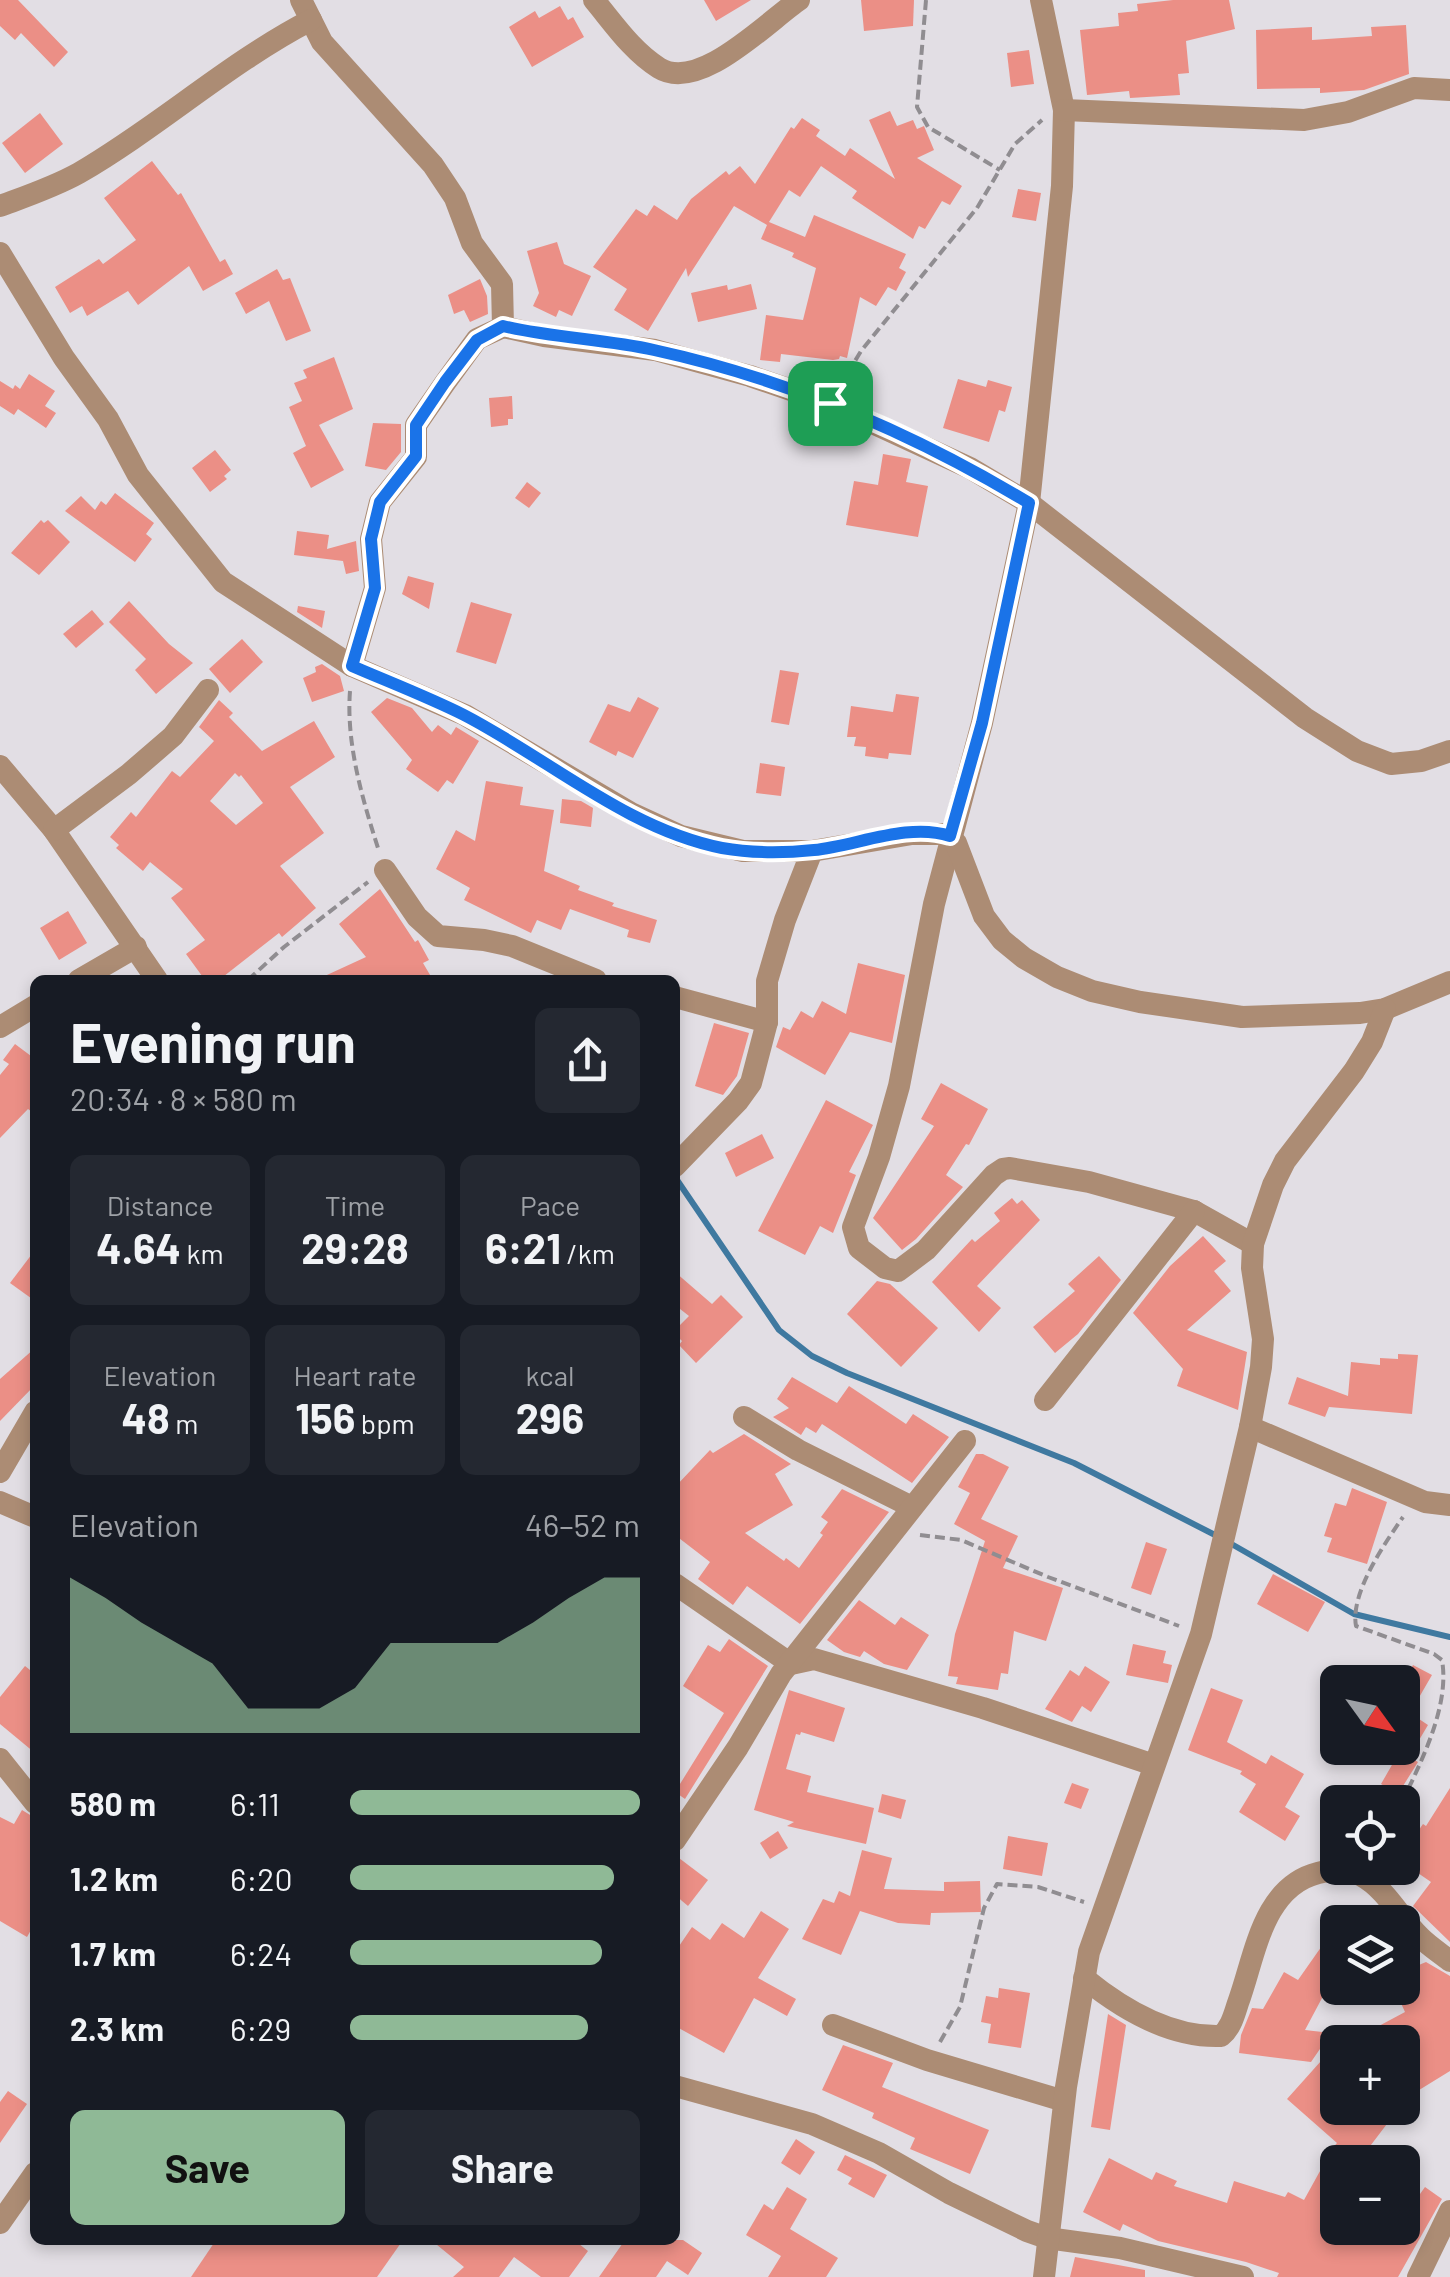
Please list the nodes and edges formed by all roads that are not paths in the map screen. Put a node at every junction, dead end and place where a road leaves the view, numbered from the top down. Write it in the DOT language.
graph roads {
  1 [pos="594,0"];
  2 [pos="799,0"];
  3 [pos="1041,0"];
  4 [pos="306,10"];
  5 [pos="1450,90"];
  6 [pos="1064,110"];
  7 [pos="0,206"];
  8 [pos="0,253"];
  9 [pos="503,326"];
  10 [pos="1029,503"];
  11 [pos="352,666"];
  12 [pos="208,690"];
  13 [pos="1450,751"];
  14 [pos="0,766"];
  15 [pos="54,830"];
  16 [pos="950,836"];
  17 [pos="812,851"];
  18 [pos="385,870"];
  19 [pos="136,948"];
  20 [pos="87,975"];
  21 [pos="154,975"];
  22 [pos="584,975"];
  23 [pos="1450,982"];
  24 [pos="680,998"];
  25 [pos="30,1009"];
  26 [pos="1385,1009"];
  27 [pos="767,1022"];
  28 [pos="0,1027"];
  29 [pos="680,1160"];
  30 [pos="1194,1211"];
  31 [pos="1253,1244"];
  32 [pos="1045,1400"];
  33 [pos="744,1416"];
  34 [pos="30,1421"];
  35 [pos="1250,1427"];
  36 [pos="965,1440"];
  37 [pos="0,1472"];
  38 [pos="0,1502"];
  39 [pos="1450,1505"];
  40 [pos="912,1506"];
  41 [pos="30,1515"];
  42 [pos="680,1587"];
  43 [pos="791,1664"];
  44 [pos="0,1759"];
  45 [pos="1154,1765"];
  46 [pos="0,1794"];
  47 [pos="30,1799"];
  48 [pos="30,1800"];
  49 [pos="680,1833"];
  50 [pos="1450,1961"];
  51 [pos="1084,1978"];
  52 [pos="833,2025"];
  53 [pos="680,2087"];
  54 [pos="1064,2102"];
  55 [pos="30,2180"];
  56 [pos="1450,2211"];
  57 [pos="0,2223"];
  58 [pos="1047,2238"];
  59 [pos="1044,2277"];
  60 [pos="1243,2277"];
  61 [pos="1418,2277"];
  1 -- 2 [label="street"];
  3 -- 6 [label="street"];
  4 -- 7 [label="street"];
  4 -- 9 [label="street"];
  5 -- 6 [label="street"];
  6 -- 10 [label="street"];
  8 -- 11 [label="street"];
  9 -- 10 [label="street"];
  9 -- 11 [label="street"];
  10 -- 13 [label="street"];
  10 -- 16 [label="street"];
  11 -- 17 [label="street"];
  12 -- 15 [label="street"];
  14 -- 15 [label="street"];
  15 -- 19 [label="street"];
  16 -- 17 [label="street"];
  16 -- 26 [label="street"];
  16 -- 30 [label="street"];
  17 -- 27 [label="street"];
  18 -- 22 [label="street"];
  19 -- 20 [label="street"];
  19 -- 21 [label="street"];
  23 -- 26 [label="street"];
  24 -- 27 [label="street"];
  25 -- 28 [label="street"];
  26 -- 31 [label="street"];
  27 -- 29 [label="street"];
  30 -- 31 [label="street"];
  30 -- 32 [label="street"];
  31 -- 35 [label="street"];
  33 -- 40 [label="street"];
  34 -- 37 [label="street"];
  35 -- 39 [label="street"];
  35 -- 45 [label="street"];
  36 -- 40 [label="street"];
  38 -- 41 [label="street"];
  40 -- 43 [label="street"];
  42 -- 43 [label="street"];
  43 -- 45 [label="street"];
  43 -- 49 [label="street"];
  44 -- 47 [label="street"];
  45 -- 51 [label="street"];
  46 -- 48 [label="street"];
  50 -- 51 [label="street"];
  51 -- 54 [label="street"];
  52 -- 54 [label="street"];
  53 -- 58 [label="street"];
  54 -- 58 [label="street"];
  55 -- 57 [label="street"];
  56 -- 61 [label="street"];
  58 -- 59 [label="street"];
  58 -- 60 [label="street"];
}
